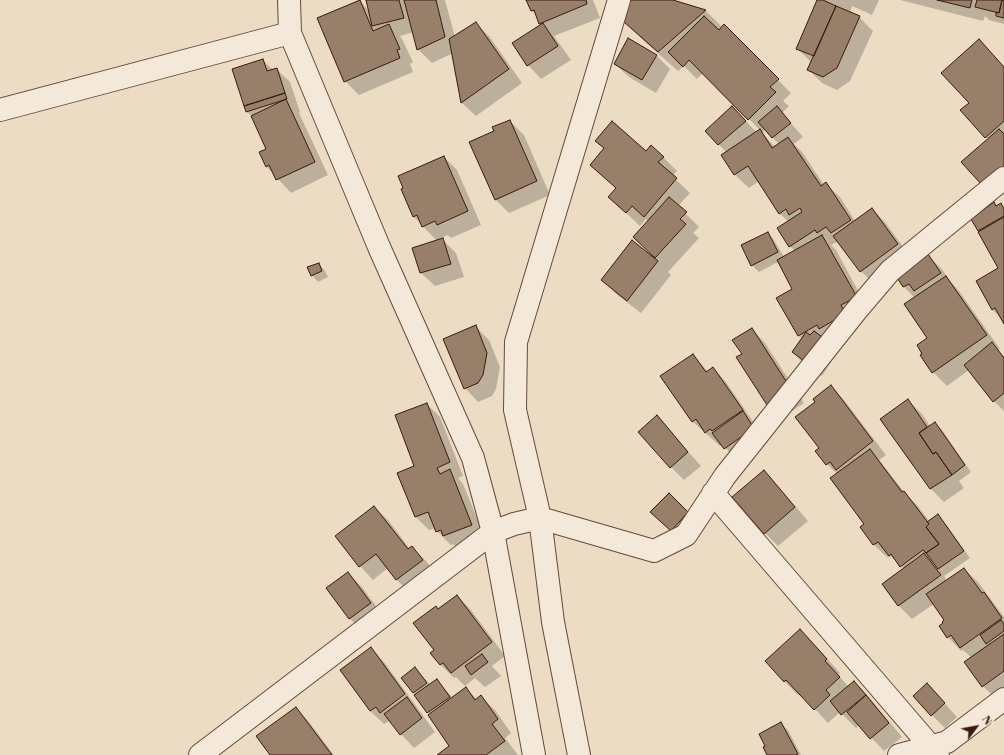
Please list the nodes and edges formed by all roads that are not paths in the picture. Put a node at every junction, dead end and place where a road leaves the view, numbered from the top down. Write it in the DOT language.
graph roads {
  1 [pos="289,0"];
  2 [pos="619,0"];
  3 [pos="290,33"];
  4 [pos="0,110"];
  5 [pos="1004,178"];
  6 [pos="713,493"];
  7 [pos="540,518"];
  8 [pos="493,532"];
  9 [pos="1004,699"];
  10 [pos="934,751"];
  11 [pos="200,755"];
  12 [pos="534,755"];
  13 [pos="579,755"];
  14 [pos="899,755"];
  1 -- 3 [label="street"];
  2 -- 7 [label="street"];
  3 -- 4 [label="street"];
  3 -- 8 [label="street"];
  5 -- 6 [label="street"];
  6 -- 7 [label="street"];
  6 -- 10 [label="street"];
  7 -- 8 [label="street"];
  7 -- 13 [label="street"];
  8 -- 11 [label="street"];
  8 -- 12 [label="street"];
  9 -- 10 [label="street"];
  10 -- 14 [label="street"];
}
